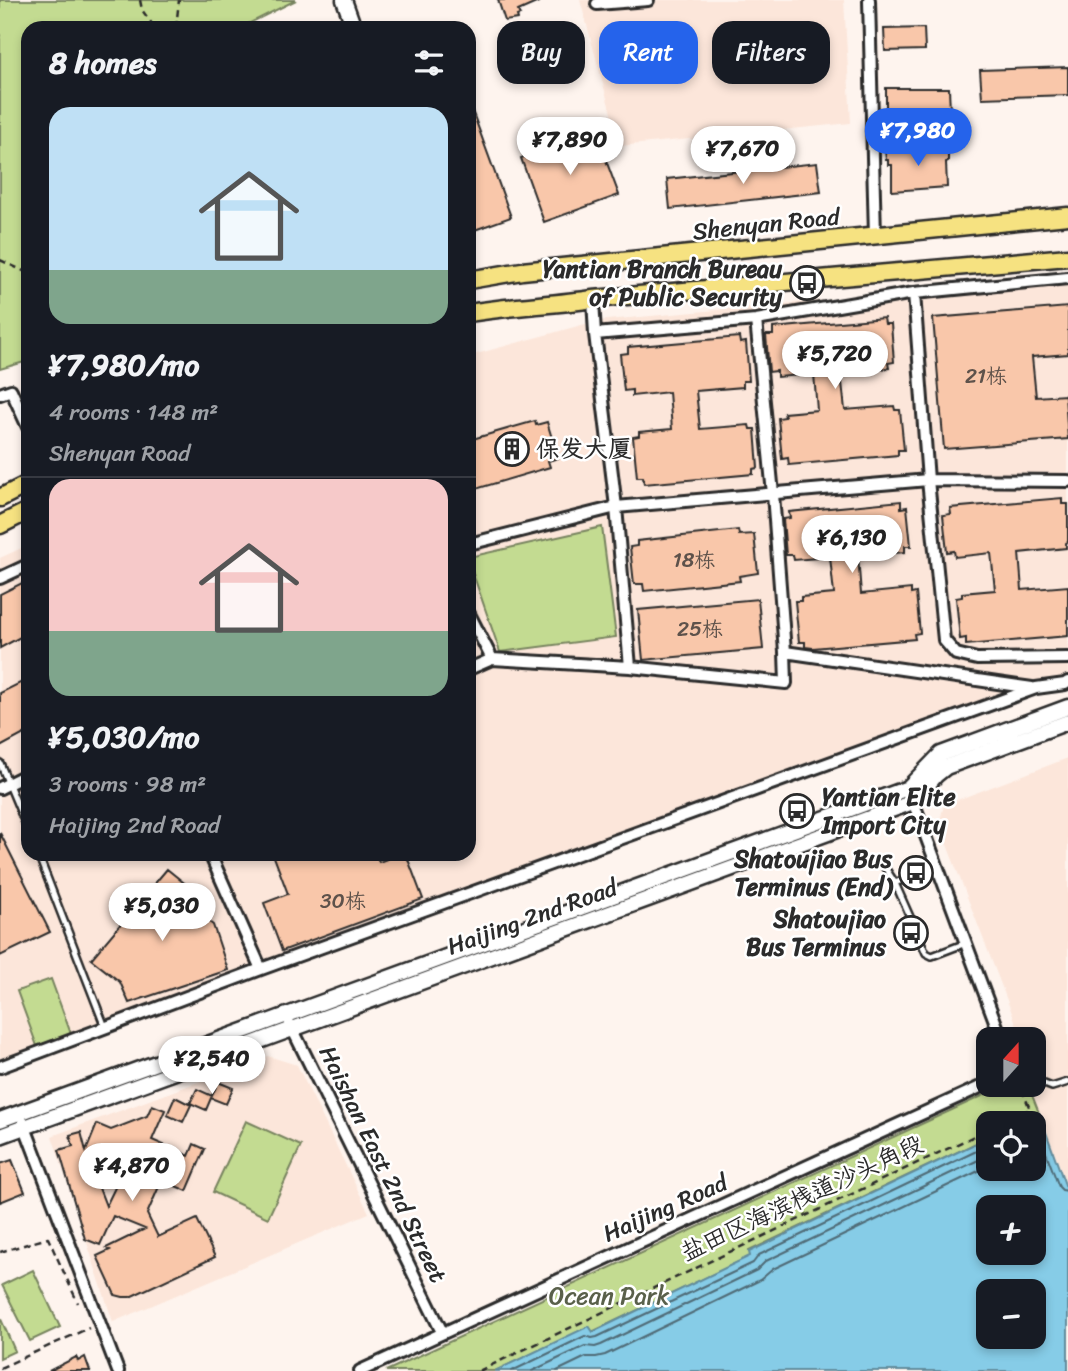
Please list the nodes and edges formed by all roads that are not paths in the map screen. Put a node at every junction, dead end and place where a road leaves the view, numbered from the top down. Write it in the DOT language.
graph roads {
  1 [pos="344,0"];
  2 [pos="648,0"];
  3 [pos="869,0"];
  4 [pos="597,4"];
  5 [pos="352,21"];
  6 [pos="1068,216"];
  7 [pos="875,236"];
  8 [pos="1068,257"];
  9 [pos="1068,278"];
  10 [pos="476,279"];
  11 [pos="914,293"];
  12 [pos="593,299"];
  13 [pos="476,312"];
  14 [pos="756,320"];
  15 [pos="595,334"];
  16 [pos="0,394"];
  17 [pos="21,412"];
  18 [pos="928,480"];
  19 [pos="1068,481"];
  20 [pos="21,488"];
  21 [pos="773,494"];
  22 [pos="0,498"];
  23 [pos="616,507"];
  24 [pos="21,514"];
  25 [pos="0,525"];
  26 [pos="476,542"];
  27 [pos="21,568"];
  28 [pos="0,578"];
  29 [pos="476,628"];
  30 [pos="785,652"];
  31 [pos="1068,658"];
  32 [pos="492,659"];
  33 [pos="476,666"];
  34 [pos="630,667"];
  35 [pos="1068,682"];
  36 [pos="1035,688"];
  37 [pos="1068,707"];
  38 [pos="1068,722"];
  39 [pos="0,763"];
  40 [pos="21,778"];
  41 [pos="5,786"];
  42 [pos="910,794"];
  43 [pos="21,817"];
  44 [pos="880,860"];
  45 [pos="41,861"];
  46 [pos="213,861"];
  47 [pos="937,866"];
  48 [pos="895,883"];
  49 [pos="966,943"];
  50 [pos="261,969"];
  51 [pos="285,1016"];
  52 [pos="997,1027"];
  53 [pos="105,1028"];
  54 [pos="292,1029"];
  55 [pos="0,1067"];
  56 [pos="1068,1082"];
  57 [pos="1046,1085"];
  58 [pos="976,1089"];
  59 [pos="19,1113"];
  60 [pos="0,1120"];
  61 [pos="25,1127"];
  62 [pos="0,1136"];
  63 [pos="442,1332"];
  64 [pos="118,1371"];
  65 [pos="360,1371"];
  1 -- 5 [label="street"];
  2 -- 4 [label="street"];
  3 -- 7 [label="street"];
  6 -- 7 [label="main road, Shenyan Road"];
  7 -- 10 [label="main road, Shenyan Road"];
  8 -- 12 [label="main road"];
  9 -- 11 [label="street"];
  11 -- 14 [label="street"];
  11 -- 18 [label="street"];
  12 -- 13 [label="main road"];
  12 -- 15 [label="street"];
  14 -- 15 [label="street"];
  14 -- 21 [label="street"];
  15 -- 23 [label="street"];
  16 -- 17 [label="street"];
  18 -- 19 [label="street"];
  18 -- 21 [label="street"];
  18 -- 31 [label="street"];
  20 -- 22 [label="main road"];
  21 -- 23 [label="street"];
  21 -- 30 [label="street"];
  23 -- 26 [label="street"];
  23 -- 34 [label="street"];
  24 -- 25 [label="main road"];
  27 -- 28 [label="street"];
  29 -- 32 [label="street"];
  30 -- 34 [label="street"];
  30 -- 36 [label="street"];
  32 -- 33 [label="street"];
  32 -- 34 [label="street"];
  35 -- 36 [label="street"];
  36 -- 50 [label="street"];
  37 -- 42 [label="street, Haijing 2nd Road"];
  38 -- 42 [label="street, Haijing 2nd Road"];
  39 -- 41 [label="lane"];
  40 -- 41 [label="street"];
  41 -- 43 [label="lane"];
  42 -- 47 [label="street"];
  42 -- 51 [label="street, Haijing 2nd Road"];
  42 -- 54 [label="street, Haijing 2nd Road"];
  44 -- 48 [label="lane"];
  45 -- 53 [label="lane"];
  46 -- 50 [label="street"];
  47 -- 48 [label="lane"];
  47 -- 49 [label="street"];
  48 -- 49 [label="lane"];
  49 -- 52 [label="street"];
  50 -- 53 [label="street"];
  51 -- 54 [label="street, Haishan East 2nd Street"];
  51 -- 59 [label="street, Haijing 2nd Road"];
  53 -- 55 [label="street"];
  54 -- 61 [label="street, Haijing 2nd Road"];
  54 -- 63 [label="street, Haishan East 2nd Street"];
  56 -- 57 [label="lane"];
  58 -- 63 [label="street, Haijing Road"];
  59 -- 60 [label="street, Haijing 2nd Road"];
  59 -- 61 [label="street"];
  61 -- 62 [label="street, Haijing 2nd Road"];
  61 -- 64 [label="street"];
  63 -- 65 [label="street, Haijing Road"];
}
